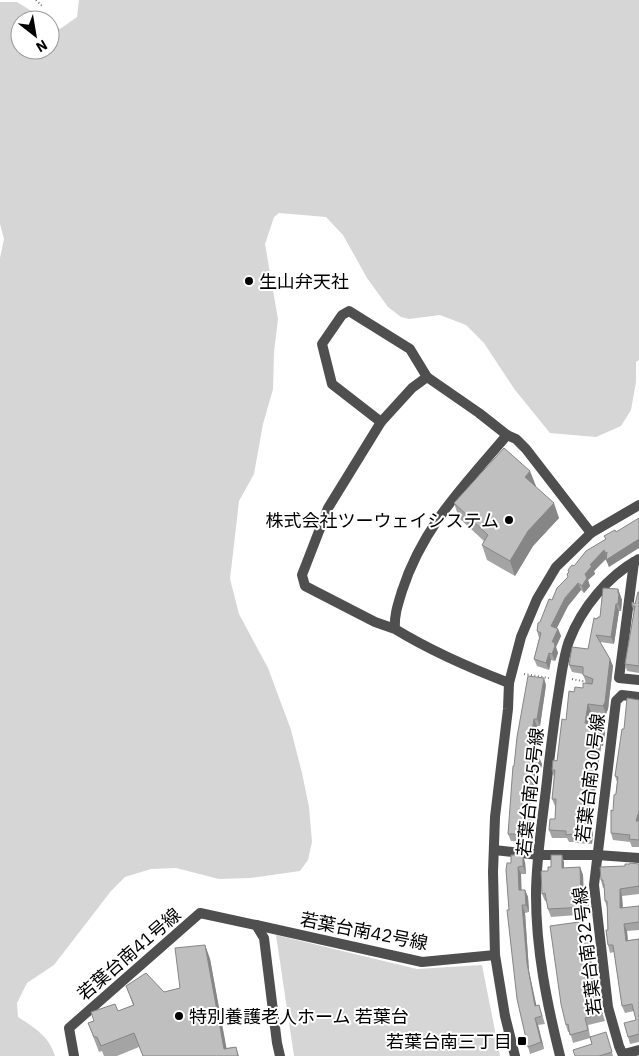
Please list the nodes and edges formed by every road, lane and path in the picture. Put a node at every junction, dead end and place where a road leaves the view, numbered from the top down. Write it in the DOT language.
graph roads {
  1 [pos="36,0"];
  2 [pos="44,7"];
  3 [pos="427,377"];
  4 [pos="381,422"];
  5 [pos="507,435"];
  6 [pos="639,505"];
  7 [pos="591,533"];
  8 [pos="636,561"];
  9 [pos="395,629"];
  10 [pos="524,674"];
  11 [pos="555,679"];
  12 [pos="567,679"];
  13 [pos="639,680"];
  14 [pos="509,683"];
  15 [pos="592,683"];
  16 [pos="639,697"];
  17 [pos="494,850"];
  18 [pos="539,855"];
  19 [pos="597,855"];
  20 [pos="639,858"];
  21 [pos="256,925"];
  22 [pos="495,955"];
  23 [pos="639,1050"];
  24 [pos="74,1056"];
  25 [pos="280,1056"];
  26 [pos="515,1056"];
  27 [pos="560,1056"];
  1 -- 2 [label="path"];
  3 -- 4 [label="street"];
  3 -- 4 [label="street"];
  3 -- 5 [label="street"];
  4 -- 9 [label="street"];
  5 -- 7 [label="street"];
  5 -- 9 [label="street"];
  6 -- 7 [label="street"];
  7 -- 14 [label="street"];
  8 -- 13 [label="street"];
  8 -- 18 [label="street, 若葉台南25号線"];
  9 -- 14 [label="street"];
  10 -- 11 [label="path"];
  12 -- 15 [label="path"];
  14 -- 17 [label="street"];
  16 -- 19 [label="street, 若葉台南30号線"];
  17 -- 18 [label="street"];
  17 -- 22 [label="street"];
  18 -- 19 [label="street"];
  18 -- 27 [label="street, 若葉台南25号線"];
  19 -- 20 [label="street"];
  19 -- 23 [label="street, 若葉台南32号線"];
  21 -- 22 [label="street, 若葉台南42号線"];
  21 -- 24 [label="street, 若葉台南41号線"];
  21 -- 25 [label="street"];
  22 -- 26 [label="street"];
}
